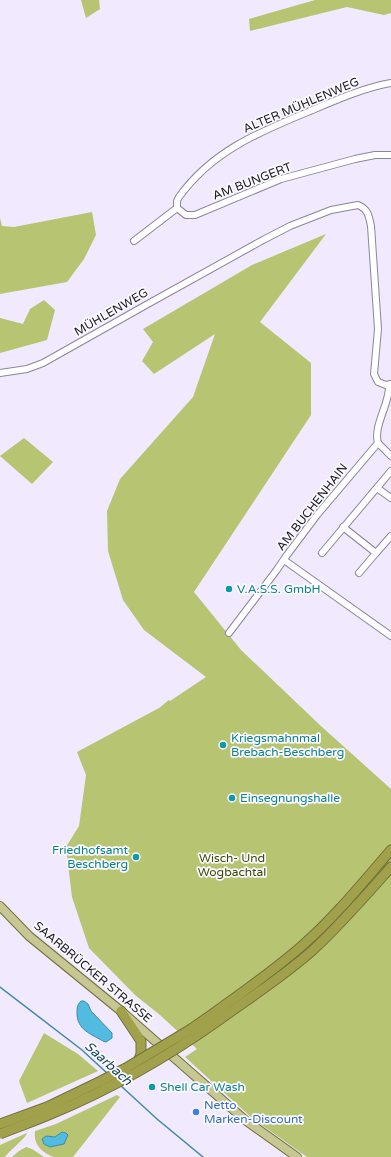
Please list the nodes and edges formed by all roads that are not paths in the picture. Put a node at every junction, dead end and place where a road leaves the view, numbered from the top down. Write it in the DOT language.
graph roads {
  1 [pos="391,83"];
  2 [pos="391,155"];
  3 [pos="177,208"];
  4 [pos="134,241"];
  5 [pos="0,373"];
  6 [pos="390,385"];
  7 [pos="378,443"];
  8 [pos="391,456"];
  9 [pos="391,471"];
  10 [pos="377,488"];
  11 [pos="391,498"];
  12 [pos="344,527"];
  13 [pos="391,536"];
  14 [pos="322,553"];
  15 [pos="376,553"];
  16 [pos="284,560"];
  17 [pos="359,573"];
  18 [pos="229,633"];
  19 [pos="391,636"];
  20 [pos="391,850"];
  21 [pos="391,867"];
  22 [pos="0,906"];
  23 [pos="121,1011"];
  24 [pos="217,1016"];
  25 [pos="167,1051"];
  26 [pos="140,1065"];
  27 [pos="17,1123"];
  28 [pos="0,1124"];
  29 [pos="0,1134"];
  30 [pos="0,1138"];
  31 [pos="298,1157"];
  1 -- 3 [label="street, ALTER MÜHLENWEG"];
  2 -- 3 [label="street, AM BUNGERT"];
  3 -- 4 [label="street"];
  5 -- 6 [label="street, MÜHLENWEG"];
  6 -- 7 [label="street"];
  7 -- 8 [label="street"];
  7 -- 16 [label="street, AM BUCHENHAIN"];
  9 -- 10 [label="street"];
  10 -- 11 [label="street"];
  10 -- 12 [label="street"];
  12 -- 14 [label="street"];
  12 -- 15 [label="street"];
  13 -- 15 [label="street"];
  15 -- 17 [label="street"];
  16 -- 18 [label="street, AM BUCHENHAIN"];
  16 -- 19 [label="street"];
  20 -- 24 [label="highway"];
  21 -- 24 [label="highway"];
  22 -- 23 [label="main road, SAARBRÜCKER STRASSE"];
  23 -- 25 [label="main road, SAARBRÜCKER STRASSE"];
  23 -- 26 [label="highway"];
  24 -- 28 [label="highway, bridge"];
  24 -- 29 [label="highway, bridge"];
  25 -- 26 [label="highway"];
  25 -- 31 [label="main road, SAARBRÜCKER STRASSE"];
  26 -- 27 [label="highway, bridge"];
  27 -- 28 [label="highway"];
  27 -- 30 [label="highway"];
}
